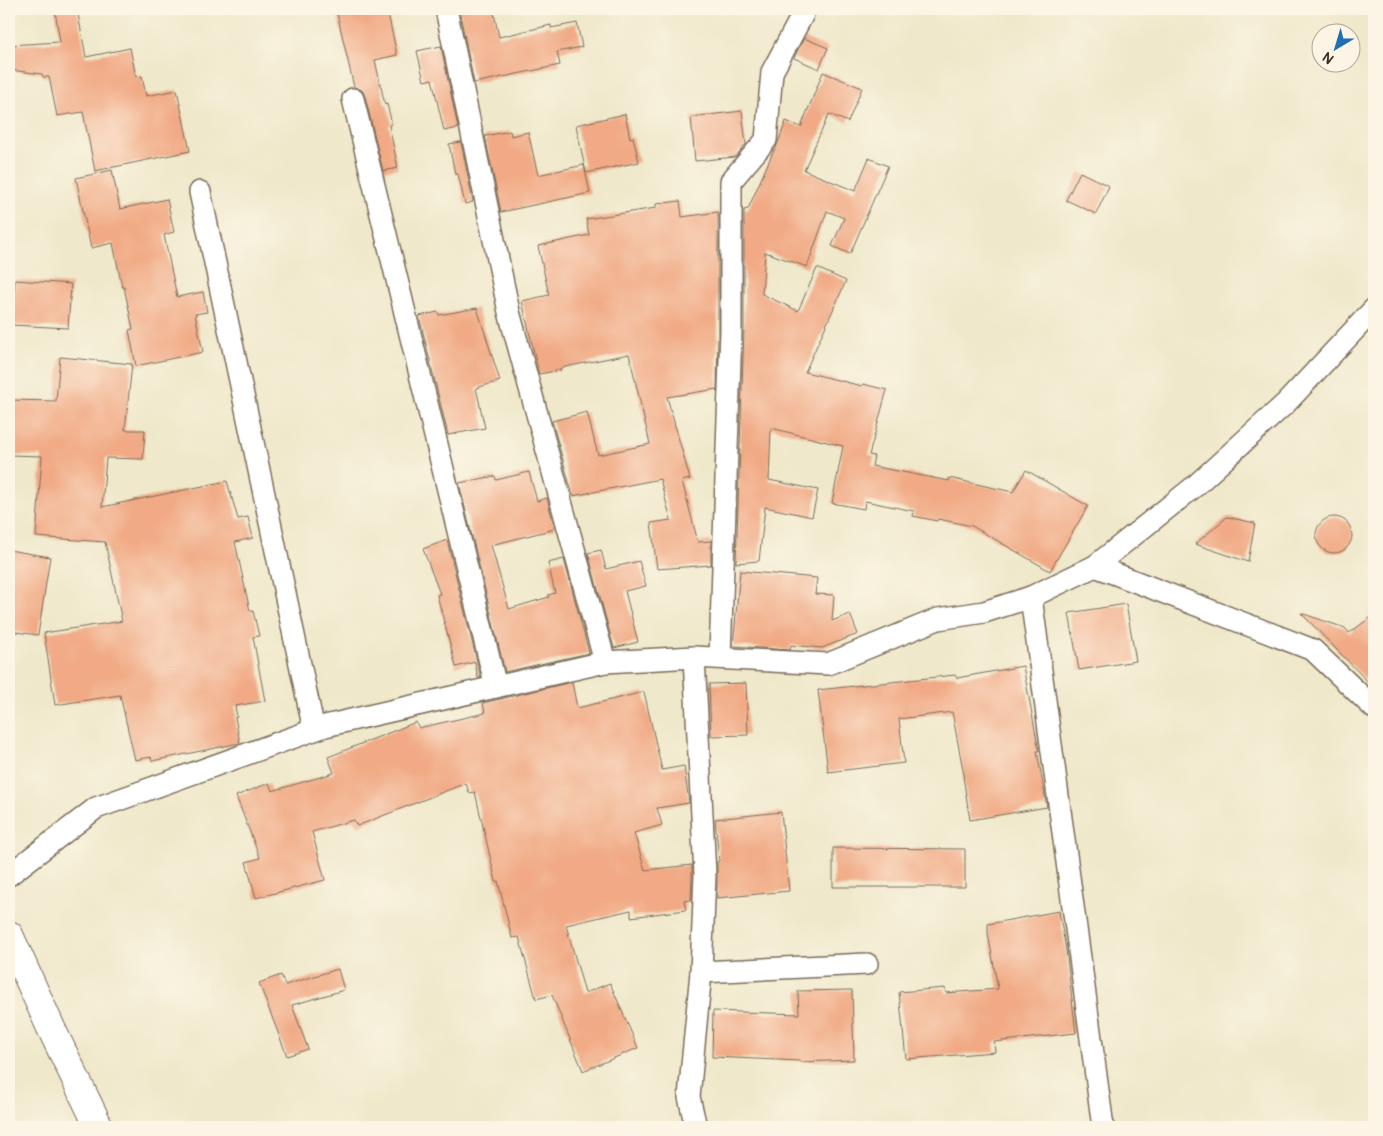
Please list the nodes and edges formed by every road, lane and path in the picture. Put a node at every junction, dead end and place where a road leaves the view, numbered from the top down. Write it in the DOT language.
graph roads {
  1 [pos="446,9"];
  2 [pos="804,9"];
  3 [pos="354,98"];
  4 [pos="200,192"];
  5 [pos="1374,309"];
  6 [pos="1095,566"];
  7 [pos="1031,597"];
  8 [pos="694,657"];
  9 [pos="720,658"];
  10 [pos="605,662"];
  11 [pos="496,687"];
  12 [pos="1374,708"];
  13 [pos="314,730"];
  14 [pos="9,875"];
  15 [pos="9,935"];
  16 [pos="867,964"];
  17 [pos="702,972"];
  18 [pos="99,1127"];
  19 [pos="696,1127"];
  20 [pos="1103,1127"];
  1 -- 10 [label="street"];
  2 -- 9 [label="street"];
  3 -- 11 [label="street"];
  4 -- 13 [label="street"];
  5 -- 6 [label="street"];
  6 -- 7 [label="street"];
  6 -- 12 [label="street"];
  7 -- 9 [label="street"];
  7 -- 20 [label="street"];
  8 -- 9 [label="street"];
  8 -- 10 [label="street"];
  8 -- 17 [label="street"];
  10 -- 11 [label="street"];
  11 -- 13 [label="street"];
  13 -- 14 [label="street"];
  15 -- 18 [label="main road"];
  16 -- 17 [label="street"];
  17 -- 19 [label="street"];
}
